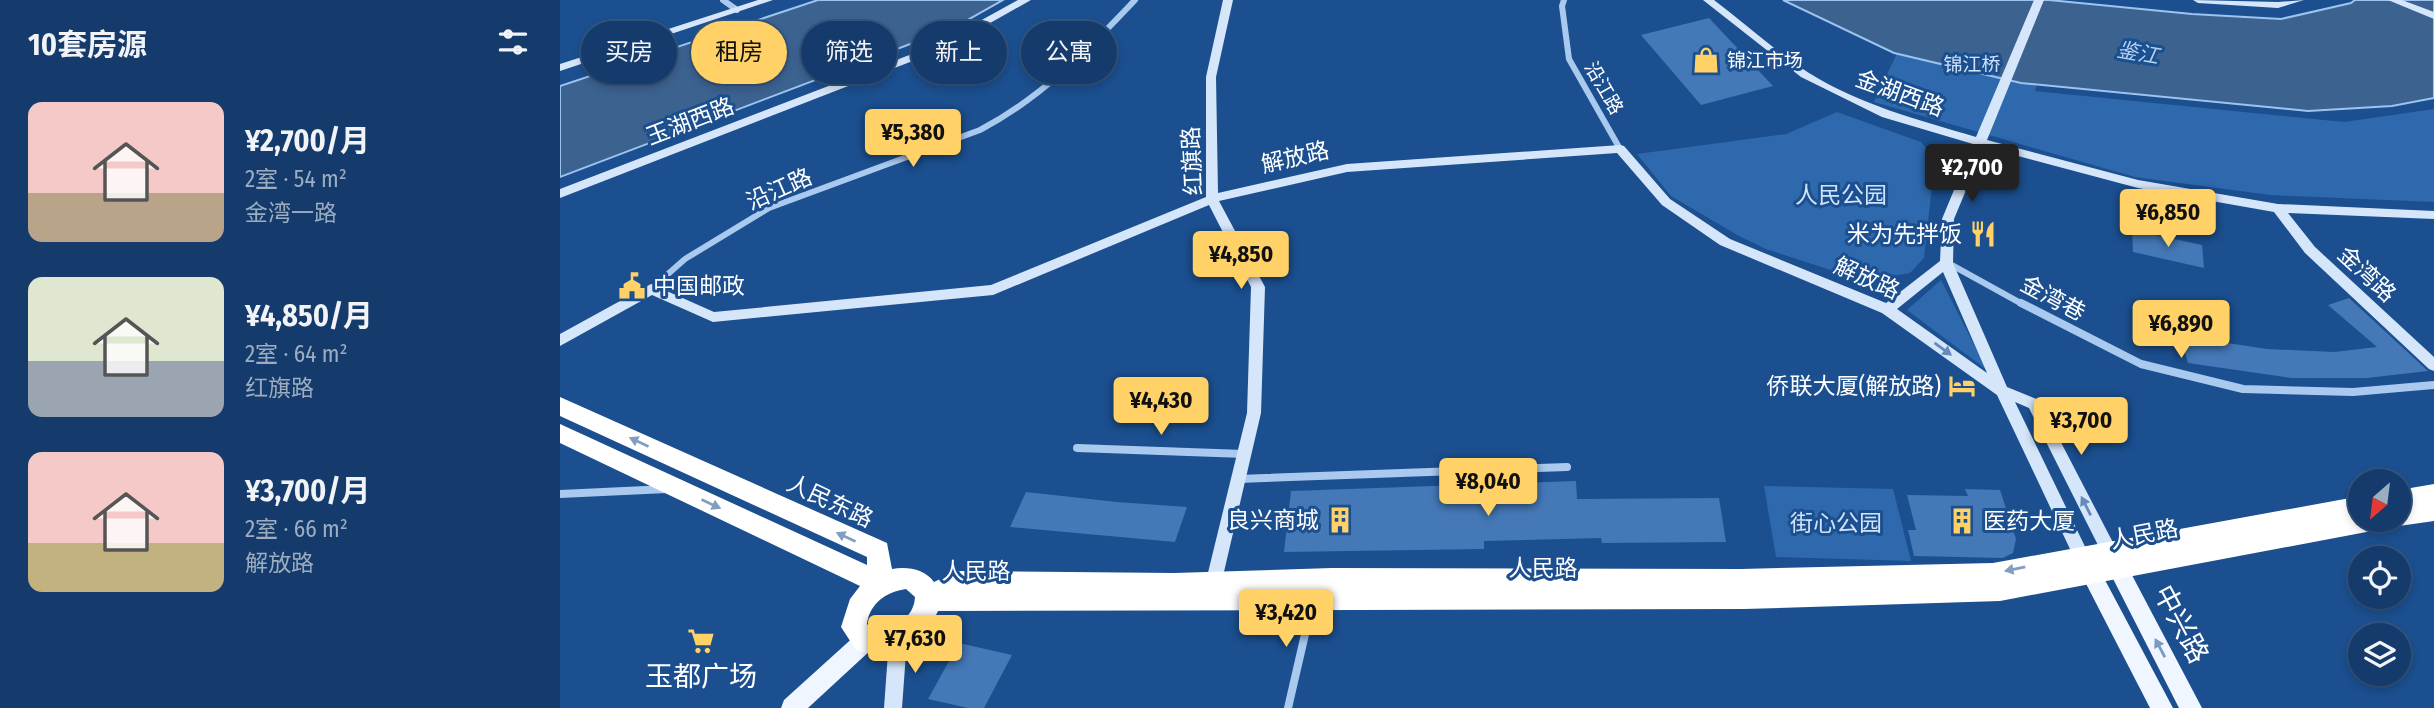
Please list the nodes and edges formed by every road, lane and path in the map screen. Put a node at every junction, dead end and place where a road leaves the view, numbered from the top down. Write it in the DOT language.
graph roads {
  1 [pos="723,0"];
  2 [pos="768,0"];
  3 [pos="1026,0"];
  4 [pos="1135,0"];
  5 [pos="1228,0"];
  6 [pos="1564,0"];
  7 [pos="1708,0"];
  8 [pos="2039,0"];
  9 [pos="2198,0"];
  10 [pos="2299,0"];
  11 [pos="2393,0"];
  12 [pos="2415,0"];
  13 [pos="2434,7"];
  14 [pos="737,10"];
  15 [pos="2434,16"];
  16 [pos="560,68"];
  17 [pos="1980,142"];
  18 [pos="1620,149"];
  19 [pos="560,194"];
  20 [pos="1212,199"];
  21 [pos="2278,208"];
  22 [pos="2434,215"];
  23 [pos="1947,262"];
  24 [pos="651,289"];
  25 [pos="1887,309"];
  26 [pos="560,341"];
  27 [pos="2434,365"];
  28 [pos="2434,385"];
  29 [pos="2002,391"];
  30 [pos="560,406"];
  31 [pos="560,433"];
  32 [pos="1077,448"];
  33 [pos="1244,454"];
  34 [pos="1567,467"];
  35 [pos="1238,479"];
  36 [pos="678,489"];
  37 [pos="560,494"];
  38 [pos="2434,494"];
  39 [pos="2412,498"];
  40 [pos="2348,509"];
  41 [pos="2434,511"];
  42 [pos="2412,514"];
  43 [pos="2348,524"];
  44 [pos="2113,559"];
  45 [pos="2086,564"];
  46 [pos="882,584"];
  47 [pos="1212,591"];
  48 [pos="1314,596"];
  49 [pos="928,599"];
  50 [pos="898,639"];
  51 [pos="865,641"];
  52 [pos="792,708"];
  53 [pos="807,708"];
  54 [pos="893,708"];
  55 [pos="1288,708"];
  56 [pos="2162,708"];
  57 [pos="2191,708"];
  1 -- 14 [label="street"];
  2 -- 14 [label="street"];
  3 -- 19 [label="street, 玉湖西路"];
  4 -- 24 [label="street, 沿江路"];
  5 -- 20 [label="street, 红旗路"];
  6 -- 18 [label="street, 沿江路"];
  7 -- 17 [label="street, 金湖西路"];
  8 -- 17 [label="street"];
  9 -- 10 [label="street"];
  11 -- 15 [label="street"];
  12 -- 13 [label="street"];
  14 -- 16 [label="street"];
  17 -- 21 [label="street, 金湖西路"];
  17 -- 23 [label="street"];
  18 -- 20 [label="street, 解放路"];
  18 -- 25 [label="street, 解放路"];
  20 -- 24 [label="street, 解放路"];
  20 -- 33 [label="street, 红旗路"];
  21 -- 22 [label="street, 金湖西路"];
  21 -- 27 [label="street, 金湾路"];
  23 -- 25 [label="street"];
  23 -- 28 [label="street, 金湾巷"];
  23 -- 29 [label="street"];
  24 -- 26 [label="street"];
  25 -- 29 [label="street, 解放路, one-way"];
  44 -- 29 [label="street, 解放路, one-way"];
  29 -- 45 [label="street, 解放路"];
  46 -- 30 [label="highway, 人民东路, one-way"];
  31 -- 36 [label="highway"];
  32 -- 33 [label="street"];
  33 -- 35 [label="street, 红旗路"];
  34 -- 35 [label="street"];
  35 -- 47 [label="street, 红旗路"];
  36 -- 37 [label="street"];
  36 -- 46 [label="highway, one-way"];
  38 -- 39 [label="highway"];
  40 -- 44 [label="highway, 人民路"];
  41 -- 42 [label="highway"];
  43 -- 44 [label="highway, 人民路"];
  44 -- 45 [label="highway, 人民路"];
  57 -- 44 [label="main road, 中兴路, one-way"];
  45 -- 47 [label="highway, 人民路, one-way"];
  45 -- 48 [label="highway, 人民路"];
  45 -- 56 [label="main road"];
  46 -- 49 [label="highway"];
  46 -- 51 [label="highway"];
  47 -- 48 [label="highway, 人民路"];
  47 -- 49 [label="highway, 人民路"];
  48 -- 55 [label="street"];
  49 -- 50 [label="highway"];
  50 -- 51 [label="highway"];
  50 -- 54 [label="street"];
  51 -- 52 [label="main road"];
  51 -- 53 [label="main road"];
}
